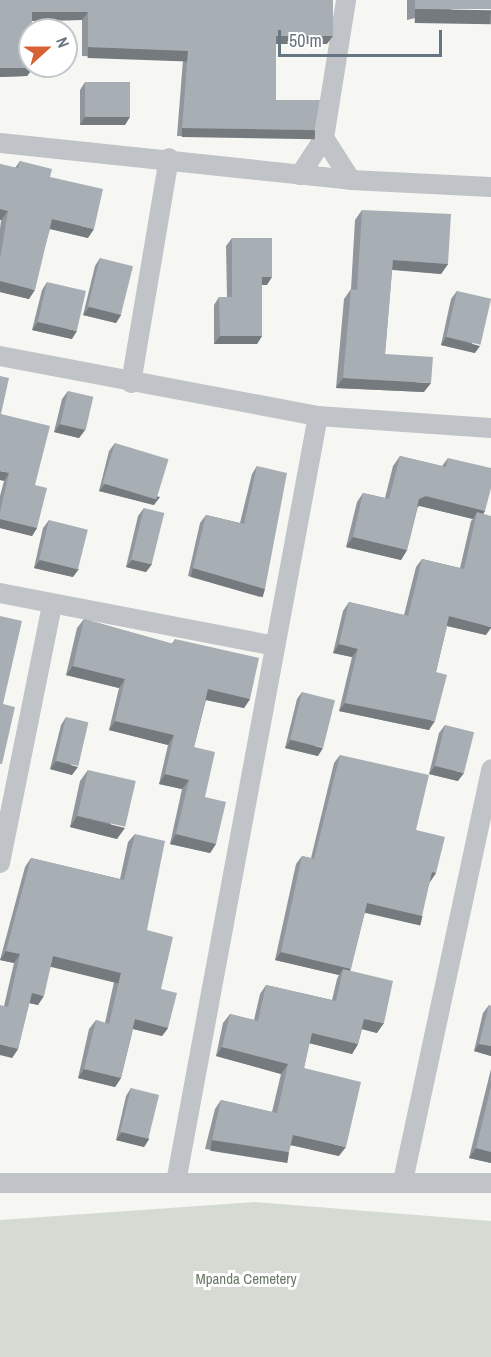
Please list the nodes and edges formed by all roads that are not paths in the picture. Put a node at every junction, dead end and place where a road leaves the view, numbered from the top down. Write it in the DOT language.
graph roads {
  1 [pos="346,0"];
  2 [pos="324,138"];
  3 [pos="0,143"];
  4 [pos="169,158"];
  5 [pos="300,175"];
  6 [pos="351,180"];
  7 [pos="491,187"];
  8 [pos="0,356"];
  9 [pos="130,383"];
  10 [pos="318,416"];
  11 [pos="491,428"];
  12 [pos="0,593"];
  13 [pos="52,605"];
  14 [pos="274,646"];
  15 [pos="491,769"];
  16 [pos="3,828"];
  17 [pos="0,863"];
  18 [pos="403,1181"];
  19 [pos="176,1182"];
  20 [pos="0,1183"];
  21 [pos="491,1183"];
  1 -- 2 [label="street"];
  2 -- 5 [label="street"];
  2 -- 6 [label="street"];
  3 -- 4 [label="street"];
  4 -- 5 [label="street"];
  4 -- 9 [label="street"];
  5 -- 6 [label="street"];
  6 -- 7 [label="street"];
  8 -- 9 [label="street"];
  9 -- 10 [label="street"];
  10 -- 11 [label="street"];
  10 -- 14 [label="street"];
  12 -- 13 [label="street"];
  13 -- 14 [label="street"];
  13 -- 16 [label="street"];
  14 -- 19 [label="street"];
  15 -- 18 [label="street"];
  16 -- 17 [label="street"];
  18 -- 19 [label="street"];
  18 -- 21 [label="street"];
  19 -- 20 [label="street"];
}
